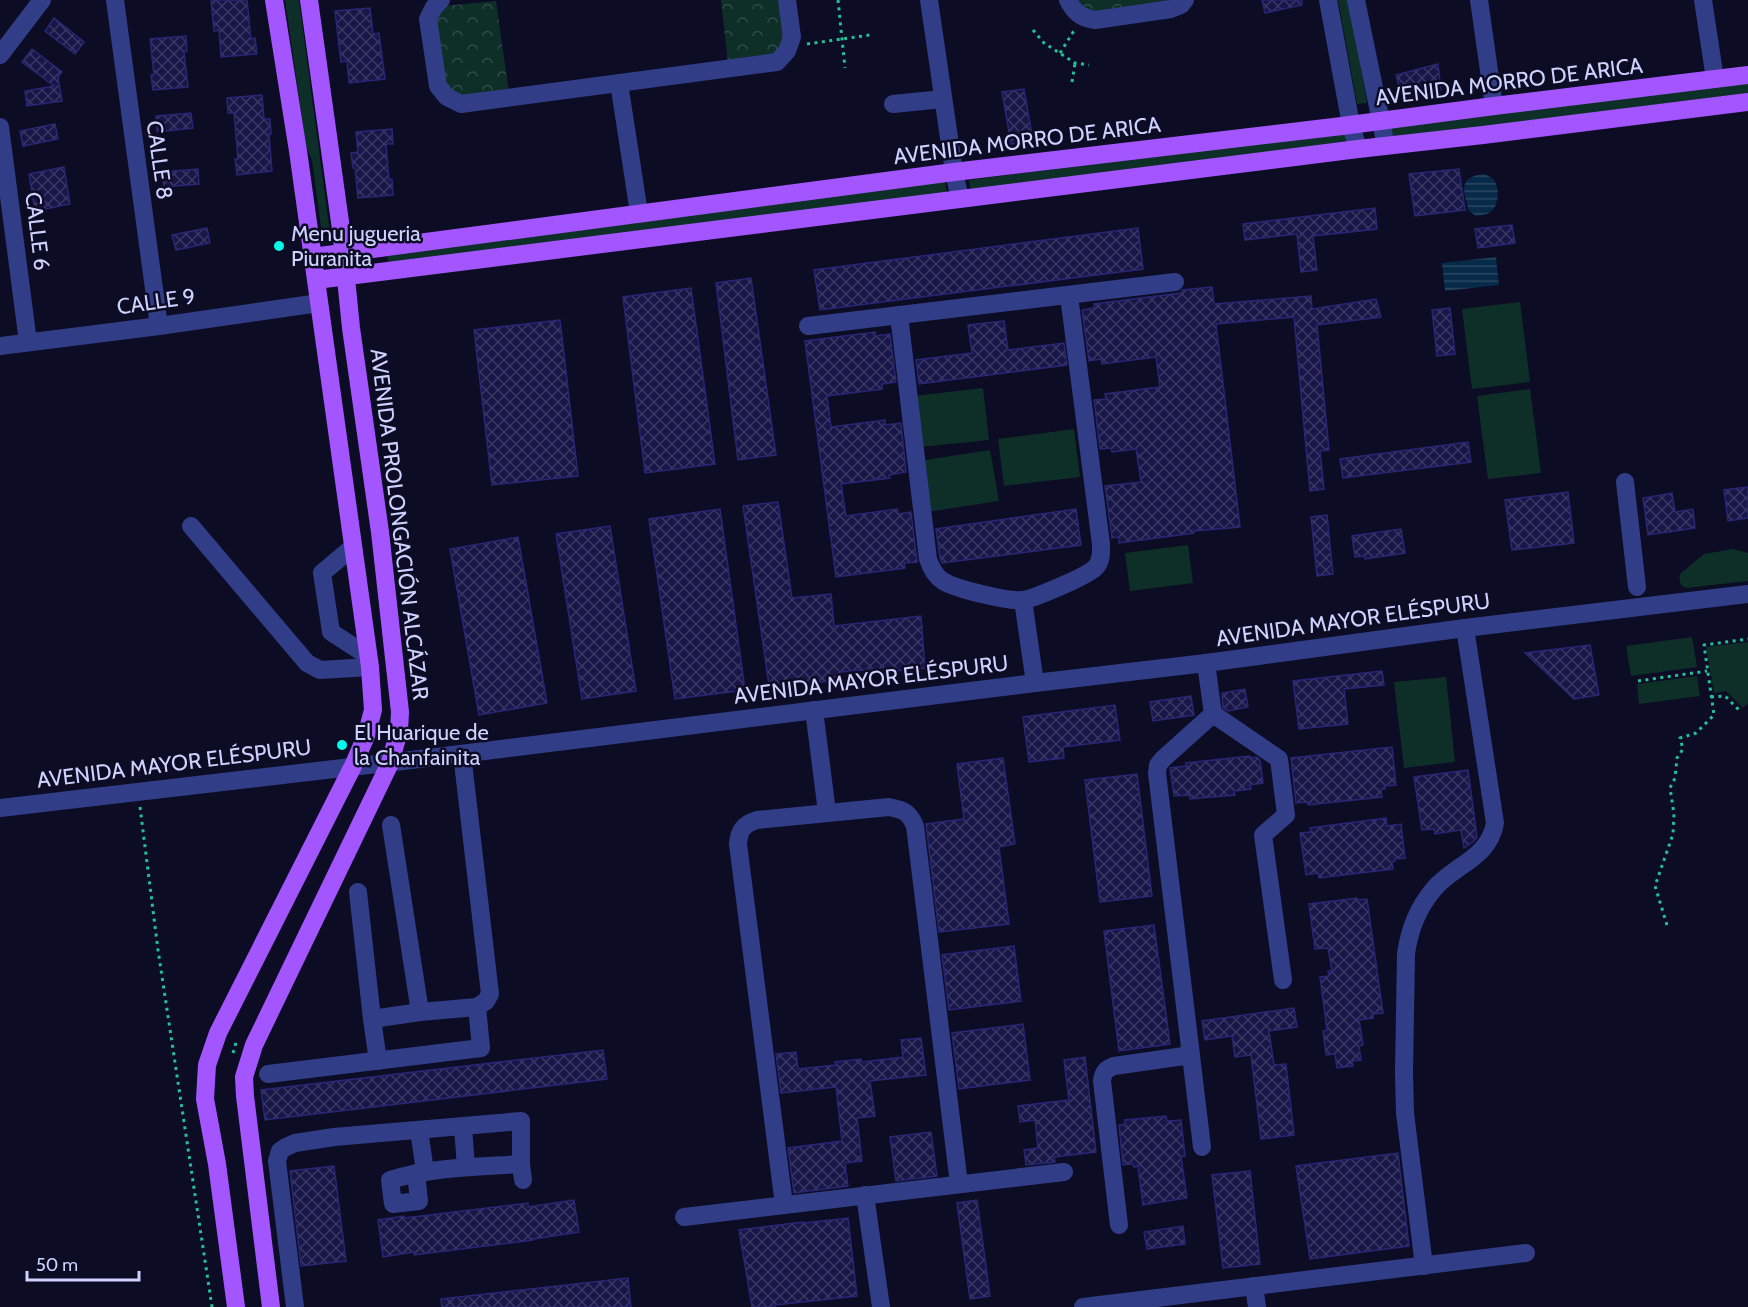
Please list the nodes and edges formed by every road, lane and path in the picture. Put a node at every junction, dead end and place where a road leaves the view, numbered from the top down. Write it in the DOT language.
graph roads {
  1 [pos="42,0"];
  2 [pos="115,0"];
  3 [pos="274,0"];
  4 [pos="309,0"];
  5 [pos="441,0"];
  6 [pos="787,0"];
  7 [pos="838,0"];
  8 [pos="929,0"];
  9 [pos="1068,0"];
  10 [pos="1185,0"];
  11 [pos="1328,0"];
  12 [pos="1356,0"];
  13 [pos="1479,0"];
  14 [pos="1704,0"];
  15 [pos="1083,17"];
  16 [pos="1033,30"];
  17 [pos="870,35"];
  18 [pos="841,39"];
  19 [pos="806,44"];
  20 [pos="1060,53"];
  21 [pos="0,56"];
  22 [pos="1075,63"];
  23 [pos="1089,65"];
  24 [pos="845,68"];
  25 [pos="1748,75"];
  26 [pos="1715,79"];
  27 [pos="1072,82"];
  28 [pos="619,83"];
  29 [pos="943,99"];
  30 [pos="1748,102"];
  31 [pos="893,104"];
  32 [pos="1494,106"];
  33 [pos="1380,121"];
  34 [pos="1351,125"];
  35 [pos="0,127"];
  36 [pos="1386,146"];
  37 [pos="1358,149"];
  38 [pos="954,172"];
  39 [pos="960,199"];
  40 [pos="639,213"];
  41 [pos="343,252"];
  42 [pos="312,257"];
  43 [pos="345,276"];
  44 [pos="316,280"];
  45 [pos="1175,282"];
  46 [pos="1069,296"];
  47 [pos="319,303"];
  48 [pos="899,315"];
  49 [pos="159,326"];
  50 [pos="808,326"];
  51 [pos="28,342"];
  52 [pos="0,346"];
  53 [pos="1625,482"];
  54 [pos="191,526"];
  55 [pos="380,532"];
  56 [pos="353,541"];
  57 [pos="1636,587"];
  58 [pos="1748,594"];
  59 [pos="1023,600"];
  60 [pos="1465,628"];
  61 [pos="1748,639"];
  62 [pos="369,661"];
  63 [pos="1206,663"];
  64 [pos="1707,670"];
  65 [pos="1638,681"];
  66 [pos="1035,683"];
  67 [pos="1711,697"];
  68 [pos="814,710"];
  69 [pos="1740,711"];
  70 [pos="1214,714"];
  71 [pos="462,754"];
  72 [pos="390,763"];
  73 [pos="353,766"];
  74 [pos="138,791"];
  75 [pos="0,808"];
  76 [pos="827,812"];
  77 [pos="391,825"];
  78 [pos="358,892"];
  79 [pos="1666,925"];
  80 [pos="1283,980"];
  81 [pos="477,1007"];
  82 [pos="420,1012"];
  83 [pos="372,1019"];
  84 [pos="1191,1055"];
  85 [pos="378,1061"];
  86 [pos="268,1074"];
  87 [pos="463,1127"];
  88 [pos="419,1130"];
  89 [pos="1202,1147"];
  90 [pos="466,1167"];
  91 [pos="1064,1172"];
  92 [pos="959,1184"];
  93 [pos="865,1195"];
  94 [pos="784,1205"];
  95 [pos="684,1216"];
  96 [pos="1119,1225"];
  97 [pos="1526,1253"];
  98 [pos="1424,1266"];
  99 [pos="1254,1286"];
  100 [pos="212,1307"];
  101 [pos="236,1307"];
  102 [pos="271,1307"];
  103 [pos="295,1307"];
  104 [pos="881,1307"];
  105 [pos="1083,1307"];
  106 [pos="1257,1307"];
  1 -- 21 [label="street"];
  2 -- 49 [label="street, CALLE 8"];
  3 -- 42 [label="main road"];
  4 -- 41 [label="main road, AVENIDA PROLONGACIÓN ALCÁZAR"];
  5 -- 28 [label="street"];
  6 -- 28 [label="street"];
  7 -- 18 [label="path"];
  8 -- 29 [label="street"];
  9 -- 15 [label="street"];
  10 -- 15 [label="street"];
  11 -- 34 [label="street"];
  12 -- 33 [label="street"];
  13 -- 32 [label="street"];
  14 -- 26 [label="street"];
  15 -- 20 [label="path"];
  16 -- 20 [label="path"];
  17 -- 18 [label="path"];
  18 -- 19 [label="path"];
  18 -- 24 [label="path"];
  20 -- 22 [label="path"];
  22 -- 23 [label="path"];
  22 -- 27 [label="path"];
  25 -- 26 [label="main road, AVENIDA MORRO DE ARICA"];
  26 -- 32 [label="main road, AVENIDA MORRO DE ARICA"];
  28 -- 40 [label="street"];
  29 -- 31 [label="street"];
  29 -- 38 [label="street"];
  30 -- 36 [label="main road"];
  32 -- 33 [label="main road, AVENIDA MORRO DE ARICA"];
  33 -- 34 [label="main road, AVENIDA MORRO DE ARICA"];
  33 -- 36 [label="street"];
  34 -- 37 [label="street"];
  34 -- 38 [label="main road, AVENIDA MORRO DE ARICA"];
  35 -- 51 [label="street, CALLE 6"];
  36 -- 37 [label="main road"];
  37 -- 39 [label="main road"];
  38 -- 39 [label="street"];
  38 -- 40 [label="main road, AVENIDA MORRO DE ARICA"];
  39 -- 43 [label="main road"];
  40 -- 41 [label="main road, AVENIDA MORRO DE ARICA"];
  41 -- 42 [label="main road, AVENIDA MORRO DE ARICA"];
  41 -- 43 [label="main road, AVENIDA PROLONGACIÓN ALCÁZAR"];
  42 -- 44 [label="main road"];
  43 -- 44 [label="main road"];
  43 -- 55 [label="main road, AVENIDA PROLONGACIÓN ALCÁZAR"];
  44 -- 47 [label="main road"];
  45 -- 46 [label="street"];
  46 -- 48 [label="street"];
  46 -- 59 [label="street"];
  47 -- 49 [label="street, CALLE 9"];
  47 -- 56 [label="main road"];
  48 -- 50 [label="street"];
  48 -- 59 [label="street"];
  49 -- 51 [label="street, CALLE 9"];
  51 -- 52 [label="street, CALLE 9"];
  53 -- 57 [label="street"];
  54 -- 62 [label="street"];
  55 -- 56 [label="main road"];
  55 -- 72 [label="main road, AVENIDA PROLONGACIÓN ALCÁZAR"];
  56 -- 62 [label="main road"];
  56 -- 62 [label="street"];
  58 -- 60 [label="street, AVENIDA MAYOR ELÉSPURU"];
  59 -- 66 [label="street"];
  60 -- 63 [label="street, AVENIDA MAYOR ELÉSPURU"];
  60 -- 98 [label="street"];
  61 -- 64 [label="path"];
  62 -- 73 [label="main road"];
  63 -- 66 [label="street, AVENIDA MAYOR ELÉSPURU"];
  63 -- 70 [label="street"];
  64 -- 65 [label="path"];
  64 -- 67 [label="path"];
  66 -- 68 [label="street, AVENIDA MAYOR ELÉSPURU"];
  67 -- 69 [label="path"];
  67 -- 79 [label="path"];
  68 -- 71 [label="street, AVENIDA MAYOR ELÉSPURU"];
  68 -- 76 [label="street"];
  70 -- 80 [label="street"];
  70 -- 84 [label="street"];
  71 -- 72 [label="street, AVENIDA MAYOR ELÉSPURU"];
  71 -- 81 [label="street"];
  72 -- 73 [label="street, AVENIDA MAYOR ELÉSPURU"];
  72 -- 102 [label="main road, AVENIDA PROLONGACIÓN ALCÁZAR"];
  73 -- 74 [label="street, AVENIDA MAYOR ELÉSPURU"];
  73 -- 101 [label="main road"];
  74 -- 75 [label="street, AVENIDA MAYOR ELÉSPURU"];
  74 -- 100 [label="path"];
  76 -- 92 [label="street"];
  76 -- 94 [label="street"];
  77 -- 82 [label="street"];
  78 -- 83 [label="street"];
  81 -- 82 [label="street"];
  81 -- 85 [label="street"];
  82 -- 83 [label="street"];
  83 -- 85 [label="street"];
  84 -- 89 [label="street"];
  84 -- 96 [label="street"];
  85 -- 86 [label="street"];
  87 -- 88 [label="street"];
  87 -- 90 [label="street"];
  87 -- 90 [label="street"];
  88 -- 90 [label="street"];
  88 -- 103 [label="street"];
  91 -- 92 [label="street"];
  92 -- 93 [label="street"];
  93 -- 94 [label="street"];
  93 -- 104 [label="street"];
  94 -- 95 [label="street"];
  97 -- 98 [label="street"];
  98 -- 99 [label="street"];
  99 -- 105 [label="street"];
  99 -- 106 [label="street"];
}
